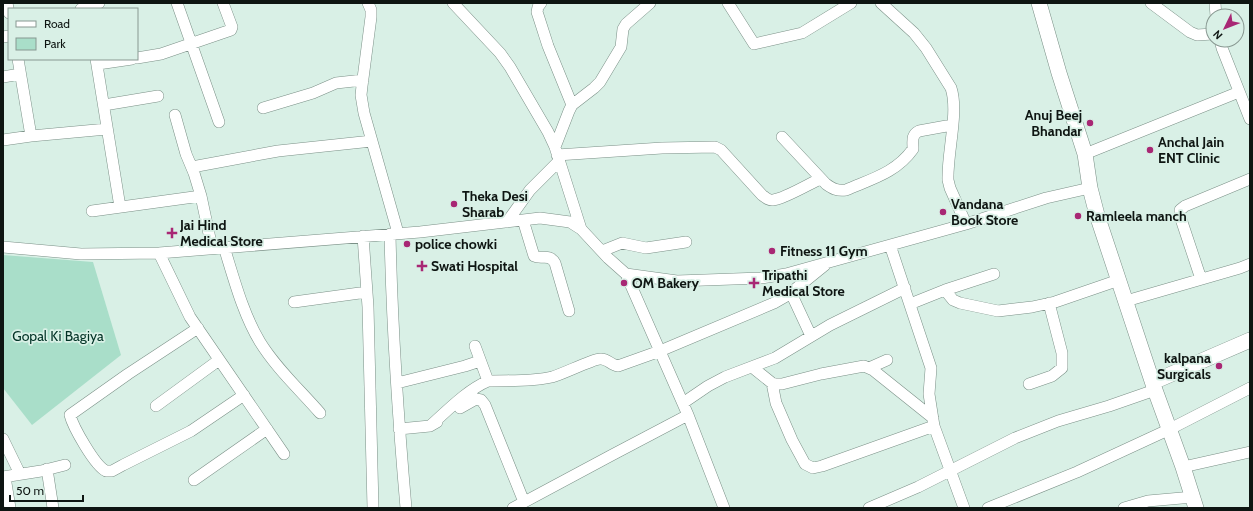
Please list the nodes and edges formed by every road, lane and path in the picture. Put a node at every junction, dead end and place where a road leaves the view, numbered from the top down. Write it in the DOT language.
graph roads {
  1 [pos="99,3"];
  2 [pos="177,3"];
  3 [pos="223,3"];
  4 [pos="368,3"];
  5 [pos="453,3"];
  6 [pos="541,3"];
  7 [pos="650,3"];
  8 [pos="728,3"];
  9 [pos="852,3"];
  10 [pos="881,3"];
  11 [pos="1039,3"];
  12 [pos="1151,3"];
  13 [pos="84,8"];
  14 [pos="1205,34"];
  15 [pos="192,42"];
  16 [pos="1223,48"];
  17 [pos="138,58"];
  18 [pos="18,60"];
  19 [pos="120,60"];
  20 [pos="97,62"];
  21 [pos="20,74"];
  22 [pos="3,77"];
  23 [pos="363,80"];
  24 [pos="1239,92"];
  25 [pos="158,96"];
  26 [pos="104,105"];
  27 [pos="572,106"];
  28 [pos="263,108"];
  29 [pos="175,115"];
  30 [pos="1250,119"];
  31 [pos="220,122"];
  32 [pos="952,125"];
  33 [pos="107,129"];
  34 [pos="31,136"];
  35 [pos="782,137"];
  36 [pos="3,140"];
  37 [pos="372,141"];
  38 [pos="557,154"];
  39 [pos="1085,154"];
  40 [pos="192,167"];
  41 [pos="820,178"];
  42 [pos="1250,179"];
  43 [pos="1090,188"];
  44 [pos="201,196"];
  45 [pos="120,207"];
  46 [pos="92,211"];
  47 [pos="523,220"];
  48 [pos="507,222"];
  49 [pos="966,224"];
  50 [pos="581,229"];
  51 [pos="394,234"];
  52 [pos="363,236"];
  53 [pos="686,242"];
  54 [pos="890,245"];
  55 [pos="3,247"];
  56 [pos="212,248"];
  57 [pos="224,248"];
  58 [pos="602,251"];
  59 [pos="159,253"];
  60 [pos="827,263"];
  61 [pos="1250,264"];
  62 [pos="626,274"];
  63 [pos="994,274"];
  64 [pos="1201,279"];
  65 [pos="1118,280"];
  66 [pos="905,288"];
  67 [pos="945,290"];
  68 [pos="368,292"];
  69 [pos="791,293"];
  70 [pos="1126,301"];
  71 [pos="294,302"];
  72 [pos="1049,303"];
  73 [pos="910,304"];
  74 [pos="569,311"];
  75 [pos="198,328"];
  76 [pos="811,336"];
  77 [pos="1250,340"];
  78 [pos="475,346"];
  79 [pos="660,351"];
  80 [pos="219,360"];
  81 [pos="886,360"];
  82 [pos="480,361"];
  83 [pos="752,367"];
  84 [pos="869,368"];
  85 [pos="488,381"];
  86 [pos="397,383"];
  87 [pos="772,383"];
  88 [pos="1029,384"];
  89 [pos="1154,386"];
  90 [pos="1250,388"];
  91 [pos="244,395"];
  92 [pos="683,403"];
  93 [pos="156,406"];
  94 [pos="320,413"];
  95 [pos="688,415"];
  96 [pos="933,422"];
  97 [pos="430,426"];
  98 [pos="267,429"];
  99 [pos="399,429"];
  100 [pos="1170,429"];
  101 [pos="3,439"];
  102 [pos="1250,452"];
  103 [pos="284,454"];
  104 [pos="65,465"];
  105 [pos="1183,467"];
  106 [pos="47,469"];
  107 [pos="950,471"];
  108 [pos="20,474"];
  109 [pos="4,477"];
  110 [pos="194,480"];
  111 [pos="529,503"];
  112 [pos="1194,503"];
  113 [pos="10,508"];
  114 [pos="53,508"];
  115 [pos="373,508"];
  116 [pos="406,508"];
  117 [pos="513,508"];
  118 [pos="724,508"];
  119 [pos="869,508"];
  120 [pos="964,508"];
  121 [pos="988,508"];
  122 [pos="1124,508"];
  1 -- 13 [label="street"];
  2 -- 15 [label="street"];
  3 -- 15 [label="street"];
  4 -- 23 [label="street"];
  5 -- 38 [label="street"];
  6 -- 27 [label="street"];
  7 -- 27 [label="street"];
  8 -- 9 [label="street"];
  10 -- 32 [label="street"];
  11 -- 39 [label="main road"];
  12 -- 14 [label="street"];
  15 -- 17 [label="street"];
  15 -- 31 [label="street"];
  16 -- 24 [label="street"];
  18 -- 21 [label="street"];
  19 -- 20 [label="street"];
  20 -- 26 [label="street"];
  21 -- 22 [label="street"];
  21 -- 34 [label="street"];
  23 -- 28 [label="street"];
  23 -- 37 [label="street"];
  24 -- 30 [label="street"];
  24 -- 39 [label="street"];
  25 -- 26 [label="street"];
  26 -- 33 [label="street"];
  27 -- 38 [label="street"];
  29 -- 40 [label="street"];
  32 -- 41 [label="street"];
  32 -- 49 [label="street"];
  33 -- 34 [label="street"];
  33 -- 45 [label="street"];
  34 -- 36 [label="street"];
  35 -- 41 [label="street"];
  37 -- 40 [label="street"];
  37 -- 51 [label="street"];
  38 -- 41 [label="street"];
  38 -- 48 [label="street"];
  38 -- 50 [label="street"];
  39 -- 43 [label="main road"];
  40 -- 44 [label="street"];
  42 -- 64 [label="street"];
  43 -- 49 [label="street"];
  43 -- 65 [label="main road"];
  44 -- 45 [label="street"];
  44 -- 56 [label="street"];
  45 -- 46 [label="street"];
  47 -- 48 [label="street"];
  47 -- 50 [label="street"];
  47 -- 74 [label="street"];
  48 -- 51 [label="street"];
  49 -- 54 [label="street"];
  50 -- 58 [label="street"];
  51 -- 52 [label="street"];
  51 -- 86 [label="street"];
  52 -- 57 [label="street"];
  52 -- 68 [label="street"];
  53 -- 58 [label="street"];
  54 -- 60 [label="street"];
  54 -- 66 [label="street"];
  55 -- 59 [label="street"];
  56 -- 57 [label="street"];
  56 -- 59 [label="street"];
  57 -- 94 [label="street"];
  58 -- 62 [label="street"];
  59 -- 75 [label="street"];
  60 -- 62 [label="street"];
  60 -- 69 [label="street"];
  61 -- 64 [label="street"];
  62 -- 79 [label="street"];
  63 -- 67 [label="street"];
  64 -- 70 [label="street"];
  65 -- 70 [label="main road"];
  65 -- 72 [label="street"];
  66 -- 73 [label="street"];
  66 -- 76 [label="street"];
  67 -- 72 [label="street"];
  67 -- 73 [label="street"];
  68 -- 71 [label="street"];
  68 -- 115 [label="street"];
  69 -- 76 [label="street"];
  69 -- 79 [label="street"];
  70 -- 89 [label="main road"];
  72 -- 88 [label="street"];
  73 -- 96 [label="street"];
  75 -- 80 [label="street"];
  75 -- 91 [label="street"];
  76 -- 83 [label="street"];
  77 -- 89 [label="main road"];
  78 -- 82 [label="street"];
  79 -- 85 [label="street"];
  79 -- 92 [label="street"];
  80 -- 91 [label="street"];
  80 -- 93 [label="street"];
  81 -- 84 [label="street"];
  82 -- 85 [label="street"];
  82 -- 86 [label="street"];
  83 -- 87 [label="street"];
  83 -- 92 [label="street"];
  84 -- 87 [label="street"];
  84 -- 96 [label="street"];
  85 -- 97 [label="street"];
  86 -- 99 [label="street"];
  87 -- 96 [label="street"];
  89 -- 100 [label="main road"];
  89 -- 107 [label="street"];
  90 -- 100 [label="street"];
  91 -- 98 [label="street"];
  92 -- 95 [label="street"];
  95 -- 111 [label="street"];
  95 -- 118 [label="street"];
  96 -- 107 [label="street"];
  97 -- 99 [label="street"];
  97 -- 111 [label="street"];
  98 -- 103 [label="street"];
  98 -- 110 [label="street"];
  99 -- 116 [label="street"];
  100 -- 105 [label="main road"];
  100 -- 121 [label="street"];
  101 -- 108 [label="street"];
  102 -- 105 [label="street"];
  104 -- 106 [label="street"];
  105 -- 112 [label="main road"];
  106 -- 108 [label="street"];
  106 -- 114 [label="street"];
  107 -- 119 [label="street"];
  107 -- 120 [label="street"];
  108 -- 109 [label="street"];
  109 -- 113 [label="street"];
  111 -- 117 [label="street"];
  112 -- 122 [label="street"];
}
